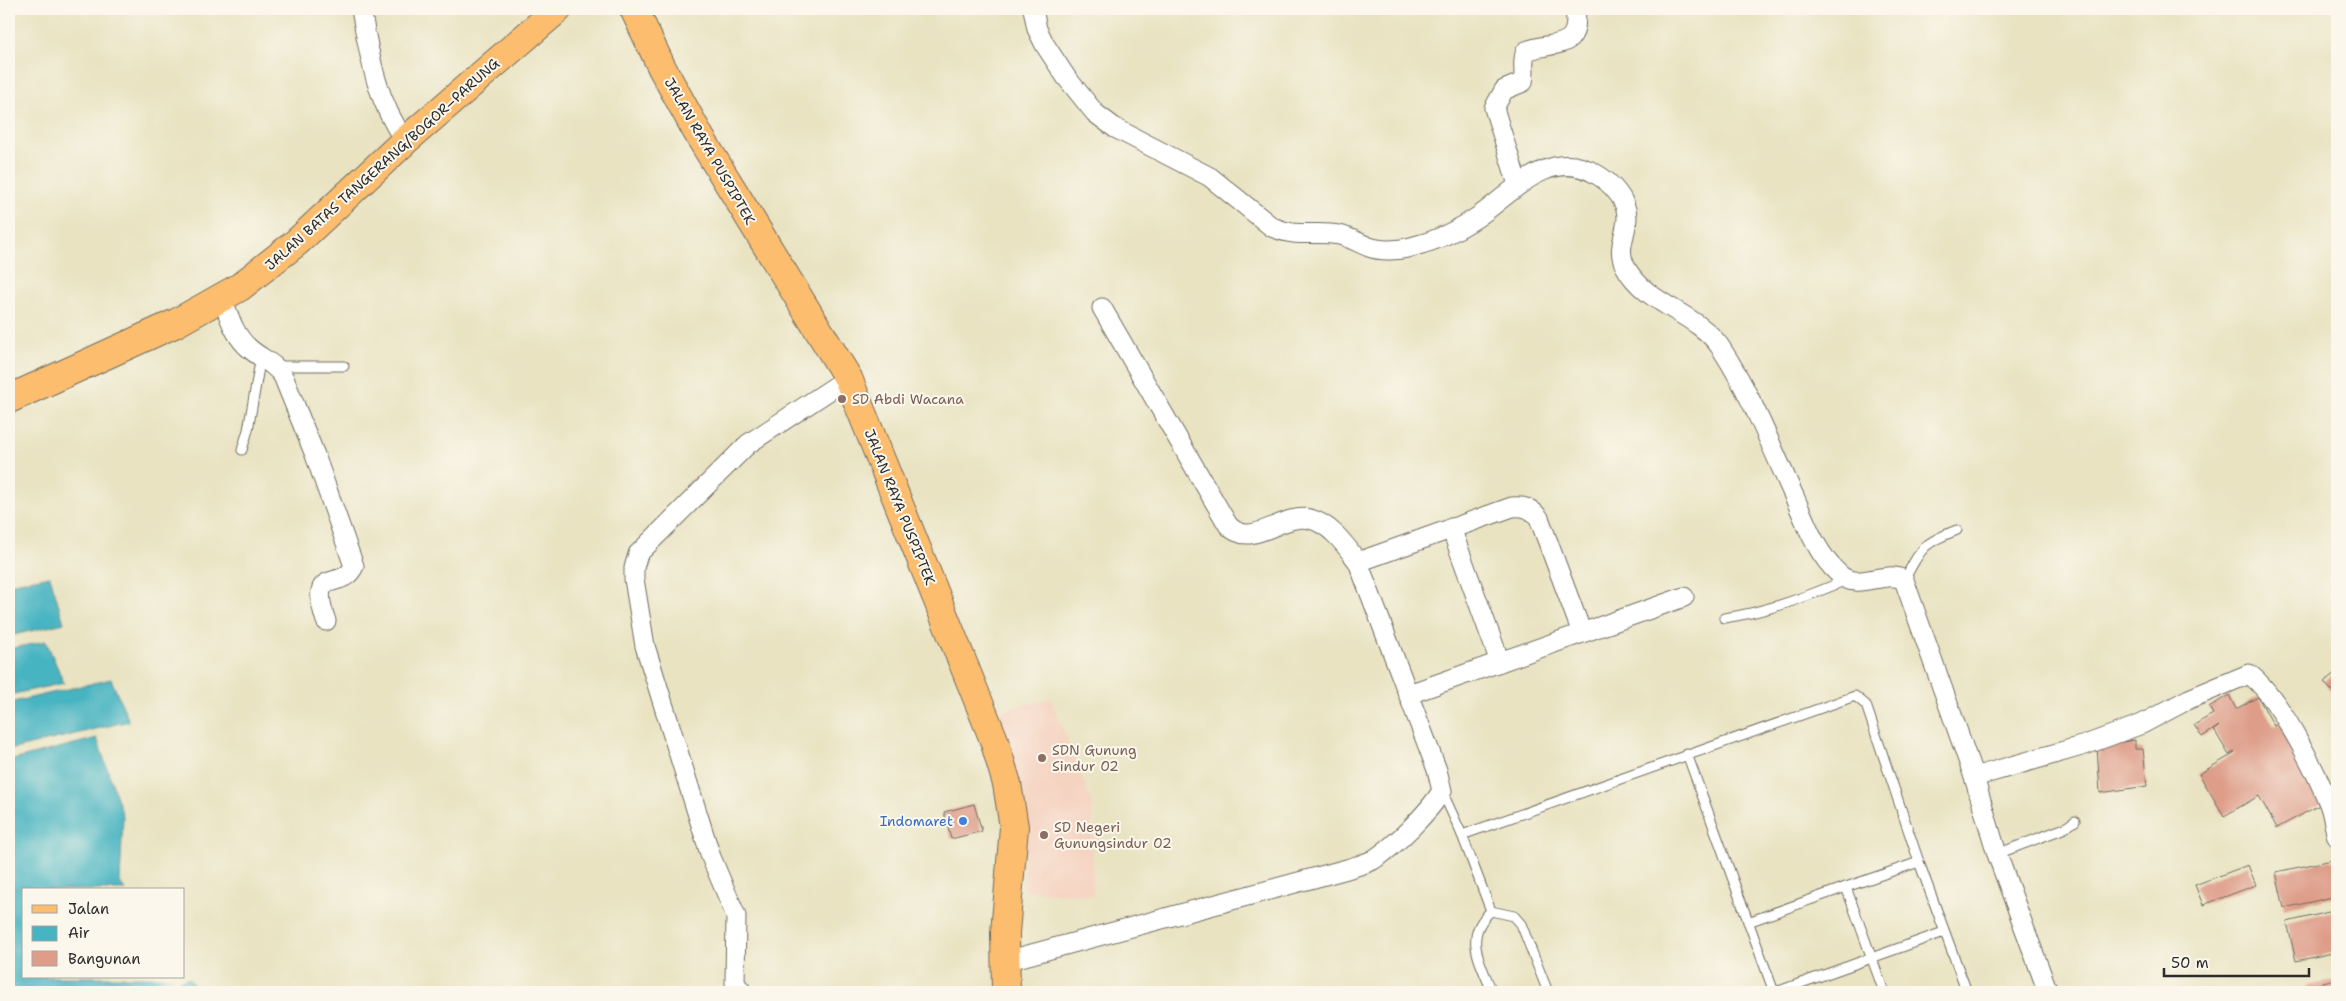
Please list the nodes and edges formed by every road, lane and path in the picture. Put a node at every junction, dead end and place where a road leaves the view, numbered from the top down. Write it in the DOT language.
graph roads {
  1 [pos="361,9"];
  2 [pos="558,9"];
  3 [pos="634,9"];
  4 [pos="1033,9"];
  5 [pos="1575,9"];
  6 [pos="405,141"];
  7 [pos="1518,185"];
  8 [pos="222,297"];
  9 [pos="1102,308"];
  10 [pos="261,356"];
  11 [pos="276,366"];
  12 [pos="344,366"];
  13 [pos="848,378"];
  14 [pos="9,399"];
  15 [pos="242,450"];
  16 [pos="1451,528"];
  17 [pos="1957,530"];
  18 [pos="1358,562"];
  19 [pos="1846,580"];
  20 [pos="1904,580"];
  21 [pos="1684,597"];
  22 [pos="1724,618"];
  23 [pos="326,621"];
  24 [pos="1582,633"];
  25 [pos="1500,662"];
  26 [pos="1408,694"];
  27 [pos="1687,754"];
  28 [pos="1974,777"];
  29 [pos="1442,791"];
  30 [pos="2075,821"];
  31 [pos="1462,835"];
  32 [pos="2337,837"];
  33 [pos="1997,854"];
  34 [pos="1919,862"];
  35 [pos="1846,887"];
  36 [pos="1491,911"];
  37 [pos="1748,922"];
  38 [pos="1944,932"];
  39 [pos="1872,957"];
  40 [pos="1006,961"];
  41 [pos="742,992"];
  42 [pos="1006,992"];
  43 [pos="1492,992"];
  44 [pos="1548,992"];
  45 [pos="1774,992"];
  46 [pos="1884,992"];
  47 [pos="1967,992"];
  48 [pos="2048,992"];
  1 -- 6 [label="street"];
  2 -- 6 [label="main road, JALAN BATAS TANGERANG/BOGOR–PARUNG"];
  3 -- 13 [label="main road, JALAN RAYA PUSPIPTEK"];
  4 -- 7 [label="street"];
  5 -- 7 [label="street"];
  6 -- 8 [label="main road, JALAN BATAS TANGERANG/BOGOR–PARUNG"];
  7 -- 19 [label="street"];
  8 -- 10 [label="street"];
  8 -- 14 [label="main road, JALAN BATAS TANGERANG/BOGOR–PARUNG"];
  9 -- 18 [label="street"];
  10 -- 11 [label="street"];
  10 -- 15 [label="lane"];
  11 -- 12 [label="lane"];
  11 -- 23 [label="street"];
  13 -- 40 [label="main road, JALAN RAYA PUSPIPTEK"];
  13 -- 41 [label="street"];
  16 -- 18 [label="street"];
  16 -- 24 [label="street"];
  16 -- 25 [label="street"];
  17 -- 20 [label="lane"];
  18 -- 26 [label="street"];
  19 -- 20 [label="street"];
  19 -- 22 [label="lane"];
  20 -- 28 [label="street"];
  21 -- 24 [label="street"];
  24 -- 25 [label="street"];
  25 -- 26 [label="street"];
  26 -- 29 [label="street"];
  27 -- 31 [label="lane"];
  27 -- 34 [label="lane"];
  27 -- 37 [label="lane"];
  28 -- 32 [label="street"];
  28 -- 33 [label="street"];
  29 -- 31 [label="lane"];
  29 -- 40 [label="street"];
  30 -- 33 [label="lane"];
  31 -- 36 [label="lane"];
  33 -- 48 [label="street"];
  34 -- 35 [label="lane"];
  34 -- 38 [label="lane"];
  35 -- 37 [label="lane"];
  35 -- 39 [label="lane"];
  36 -- 43 [label="lane"];
  36 -- 44 [label="lane"];
  37 -- 45 [label="lane"];
  38 -- 39 [label="lane"];
  38 -- 47 [label="lane"];
  39 -- 45 [label="lane"];
  39 -- 46 [label="lane"];
  40 -- 42 [label="main road, JALAN RAYA PUSPIPTEK"];
}
